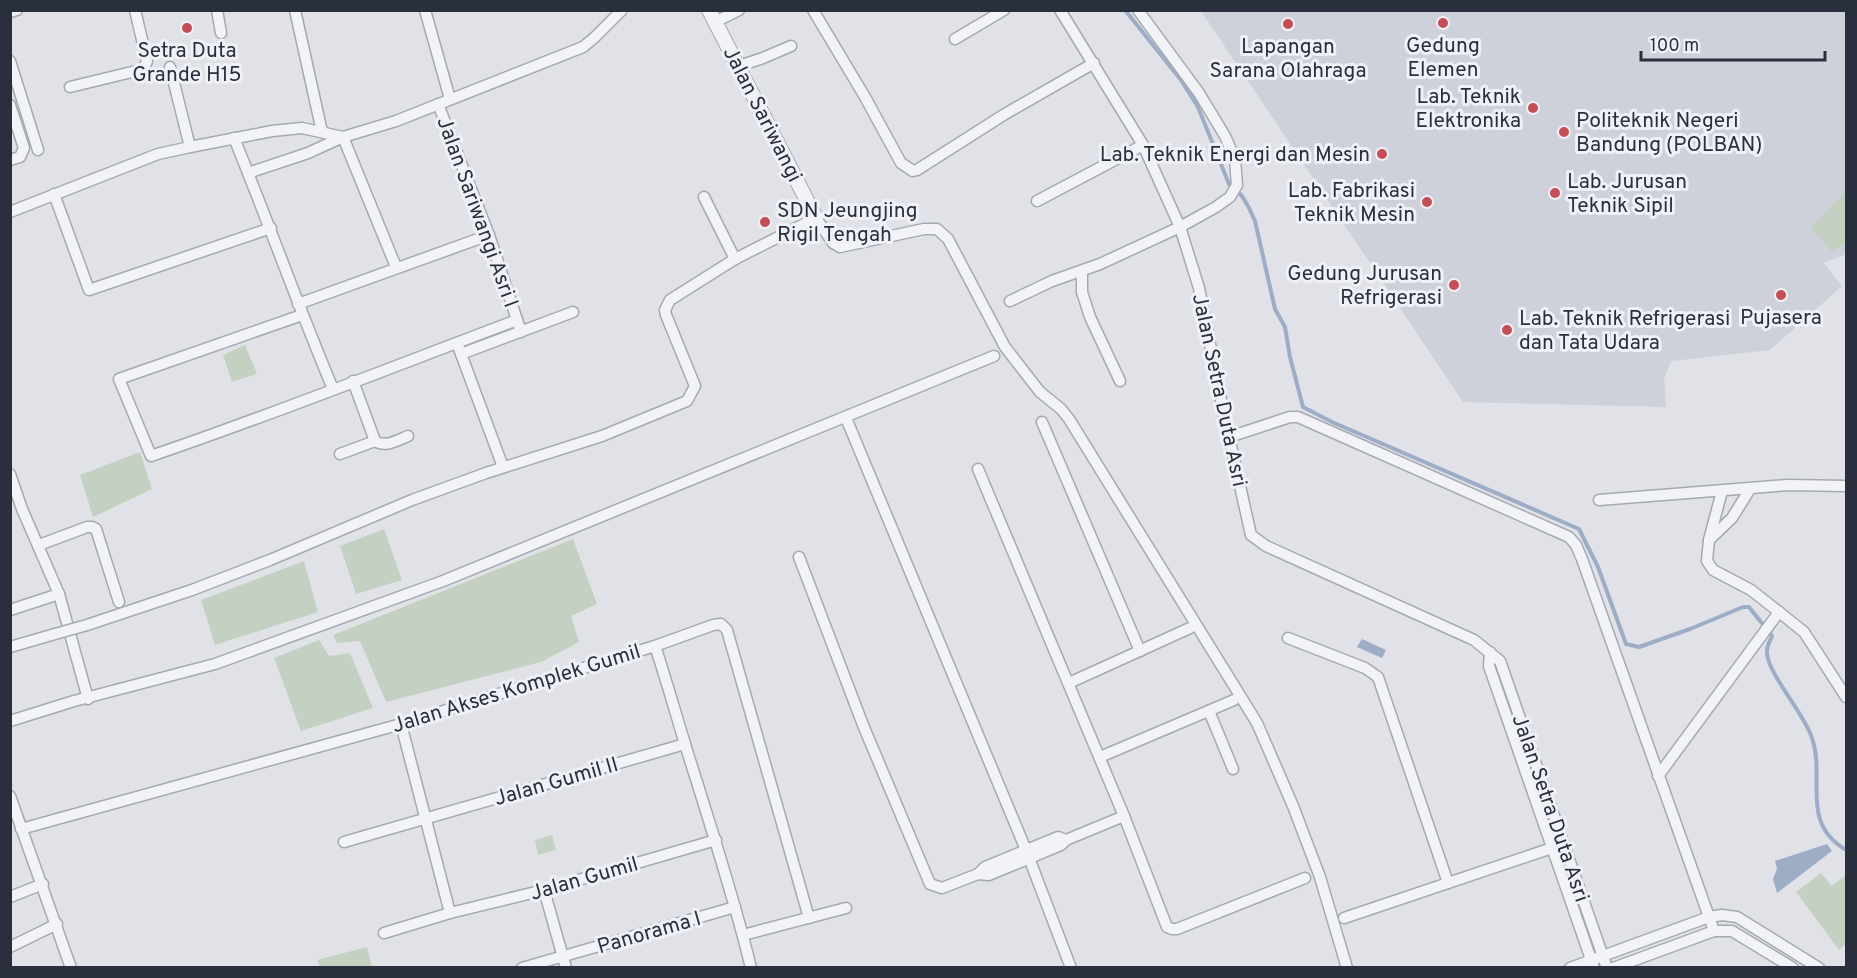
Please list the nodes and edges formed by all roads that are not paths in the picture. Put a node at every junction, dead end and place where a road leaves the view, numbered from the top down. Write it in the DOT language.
graph roads {
  1 [pos="17,10"];
  2 [pos="135,10"];
  3 [pos="217,10"];
  4 [pos="295,10"];
  5 [pos="425,10"];
  6 [pos="622,10"];
  7 [pos="739,10"];
  8 [pos="813,10"];
  9 [pos="1004,10"];
  10 [pos="1060,10"];
  11 [pos="1138,10"];
  12 [pos="10,12"];
  13 [pos="712,16"];
  14 [pos="221,33"];
  15 [pos="955,39"];
  16 [pos="791,46"];
  17 [pos="10,61"];
  18 [pos="1094,63"];
  19 [pos="739,66"];
  20 [pos="170,67"];
  21 [pos="70,87"];
  22 [pos="450,99"];
  23 [pos="438,104"];
  24 [pos="10,105"];
  25 [pos="322,132"];
  26 [pos="343,137"];
  27 [pos="234,138"];
  28 [pos="1143,144"];
  29 [pos="190,147"];
  30 [pos="38,150"];
  31 [pos="10,160"];
  32 [pos="248,173"];
  33 [pos="54,194"];
  34 [pos="704,197"];
  35 [pos="1037,201"];
  36 [pos="10,212"];
  37 [pos="816,218"];
  38 [pos="1180,227"];
  39 [pos="271,228"];
  40 [pos="489,236"];
  41 [pos="735,259"];
  42 [pos="396,267"];
  43 [pos="1082,271"];
  44 [pos="1010,301"];
  45 [pos="298,304"];
  46 [pos="573,312"];
  47 [pos="302,315"];
  48 [pos="517,320"];
  49 [pos="521,332"];
  50 [pos="457,343"];
  51 [pos="461,354"];
  52 [pos="994,356"];
  53 [pos="353,381"];
  54 [pos="1120,381"];
  55 [pos="333,389"];
  56 [pos="846,418"];
  57 [pos="1042,422"];
  58 [pos="408,436"];
  59 [pos="1230,437"];
  60 [pos="375,441"];
  61 [pos="340,454"];
  62 [pos="503,467"];
  63 [pos="978,469"];
  64 [pos="10,474"];
  65 [pos="1846,486"];
  66 [pos="1750,489"];
  67 [pos="1722,491"];
  68 [pos="1599,500"];
  69 [pos="22,508"];
  70 [pos="10,512"];
  71 [pos="1709,540"];
  72 [pos="39,545"];
  73 [pos="799,558"];
  74 [pos="59,594"];
  75 [pos="119,602"];
  76 [pos="10,610"];
  77 [pos="1779,612"];
  78 [pos="1191,628"];
  79 [pos="1288,638"];
  80 [pos="10,646"];
  81 [pos="655,646"];
  82 [pos="1140,651"];
  83 [pos="1490,652"];
  84 [pos="1069,683"];
  85 [pos="1846,697"];
  86 [pos="88,699"];
  87 [pos="1234,700"];
  88 [pos="1209,711"];
  89 [pos="10,721"];
  90 [pos="401,724"];
  91 [pos="1526,738"];
  92 [pos="1513,741"];
  93 [pos="686,744"];
  94 [pos="1100,757"];
  95 [pos="1233,769"];
  96 [pos="1658,776"];
  97 [pos="10,796"];
  98 [pos="1553,810"];
  99 [pos="13,815"];
  100 [pos="1125,816"];
  101 [pos="1542,816"];
  102 [pos="426,819"];
  103 [pos="21,829"];
  104 [pos="716,840"];
  105 [pos="344,842"];
  106 [pos="1552,848"];
  107 [pos="1028,854"];
  108 [pos="1305,878"];
  109 [pos="1576,878"];
  110 [pos="1448,883"];
  111 [pos="1565,883"];
  112 [pos="43,884"];
  113 [pos="544,890"];
  114 [pos="10,897"];
  115 [pos="735,907"];
  116 [pos="846,908"];
  117 [pos="450,913"];
  118 [pos="1709,917"];
  119 [pos="809,918"];
  120 [pos="1344,918"];
  121 [pos="57,924"];
  122 [pos="1714,931"];
  123 [pos="384,933"];
  124 [pos="743,936"];
  125 [pos="10,947"];
  126 [pos="563,956"];
  127 [pos="1596,961"];
  128 [pos="71,968"];
  129 [pos="522,968"];
  130 [pos="566,968"];
  131 [pos="751,968"];
  132 [pos="1071,968"];
  133 [pos="1347,968"];
  134 [pos="1570,968"];
  135 [pos="1607,968"];
  136 [pos="1613,968"];
  137 [pos="1793,968"];
  138 [pos="1819,968"];
  1 -- 12 [label="street"];
  2 -- 21 [label="street"];
  3 -- 14 [label="street"];
  4 -- 25 [label="street"];
  5 -- 22 [label="street"];
  6 -- 22 [label="street"];
  7 -- 13 [label="street"];
  8 -- 18 [label="street"];
  9 -- 15 [label="street"];
  10 -- 18 [label="street, Jalan Setra Duta Asri"];
  11 -- 38 [label="street"];
  13 -- 19 [label="street, Jalan Sariwangi"];
  16 -- 19 [label="street"];
  17 -- 30 [label="street"];
  18 -- 28 [label="street, Jalan Setra Duta Asri"];
  19 -- 37 [label="street, Jalan Sariwangi"];
  20 -- 29 [label="street"];
  22 -- 23 [label="street"];
  23 -- 26 [label="street"];
  23 -- 40 [label="street, Jalan Sariwangi Asri I"];
  24 -- 31 [label="street"];
  25 -- 26 [label="street"];
  25 -- 27 [label="street"];
  26 -- 32 [label="street"];
  26 -- 42 [label="street"];
  27 -- 29 [label="street"];
  27 -- 32 [label="street"];
  28 -- 35 [label="street"];
  28 -- 38 [label="street, Jalan Setra Duta Asri"];
  29 -- 33 [label="street"];
  32 -- 39 [label="street"];
  33 -- 36 [label="street"];
  33 -- 39 [label="street"];
  34 -- 41 [label="street"];
  37 -- 41 [label="street"];
  37 -- 133 [label="street"];
  38 -- 43 [label="street"];
  38 -- 59 [label="street, Jalan Setra Duta Asri"];
  39 -- 45 [label="street"];
  40 -- 42 [label="street"];
  40 -- 48 [label="street, Jalan Sariwangi Asri I"];
  41 -- 62 [label="street"];
  42 -- 45 [label="street"];
  43 -- 44 [label="street"];
  43 -- 54 [label="street"];
  45 -- 47 [label="street"];
  46 -- 49 [label="street"];
  47 -- 55 [label="street"];
  47 -- 55 [label="street"];
  48 -- 49 [label="street, Jalan Sariwangi Asri I"];
  48 -- 50 [label="street"];
  49 -- 51 [label="street"];
  50 -- 51 [label="street"];
  50 -- 53 [label="street"];
  51 -- 62 [label="street"];
  52 -- 56 [label="street"];
  53 -- 55 [label="street"];
  53 -- 60 [label="street"];
  56 -- 86 [label="street"];
  56 -- 107 [label="street"];
  57 -- 82 [label="street"];
  58 -- 60 [label="street"];
  59 -- 83 [label="street, Jalan Setra Duta Asri"];
  59 -- 96 [label="street"];
  60 -- 61 [label="street"];
  62 -- 80 [label="street, bridge"];
  63 -- 84 [label="street"];
  64 -- 69 [label="street"];
  65 -- 66 [label="street"];
  66 -- 67 [label="street"];
  66 -- 71 [label="street"];
  67 -- 68 [label="street"];
  67 -- 71 [label="street"];
  69 -- 70 [label="street"];
  69 -- 72 [label="street"];
  71 -- 77 [label="street"];
  72 -- 74 [label="street"];
  72 -- 75 [label="street"];
  73 -- 107 [label="street"];
  74 -- 76 [label="street"];
  74 -- 86 [label="street"];
  77 -- 85 [label="street"];
  77 -- 96 [label="street"];
  78 -- 82 [label="street"];
  79 -- 110 [label="street"];
  81 -- 90 [label="street, Jalan Akses Komplek Gumil"];
  81 -- 93 [label="street, Jalan Akses Komplek Gumil"];
  81 -- 119 [label="street"];
  82 -- 84 [label="street"];
  83 -- 91 [label="street, Jalan Setra Duta Asri"];
  83 -- 92 [label="street, Jalan Setra Duta Asri"];
  84 -- 94 [label="street"];
  86 -- 89 [label="street"];
  87 -- 88 [label="street"];
  88 -- 94 [label="street"];
  88 -- 95 [label="street"];
  90 -- 102 [label="street"];
  90 -- 103 [label="street, Jalan Akses Komplek Gumil"];
  91 -- 92 [label="street"];
  91 -- 98 [label="street, Jalan Setra Duta Asri"];
  92 -- 101 [label="street, Jalan Setra Duta Asri"];
  93 -- 102 [label="street, Jalan Gumil II"];
  93 -- 104 [label="street, Jalan Akses Komplek Gumil"];
  94 -- 100 [label="street"];
  96 -- 118 [label="street"];
  97 -- 99 [label="street"];
  98 -- 101 [label="street"];
  98 -- 109 [label="street, Jalan Setra Duta Asri"];
  99 -- 103 [label="street"];
  100 -- 107 [label="street"];
  100 -- 108 [label="street"];
  101 -- 106 [label="street, Jalan Setra Duta Asri"];
  102 -- 105 [label="street, Jalan Gumil II"];
  102 -- 117 [label="street"];
  103 -- 112 [label="street"];
  104 -- 113 [label="street, Jalan Gumil"];
  104 -- 115 [label="street, Jalan Akses Komplek Gumil"];
  106 -- 110 [label="street"];
  106 -- 111 [label="street, Jalan Setra Duta Asri"];
  107 -- 132 [label="street"];
  109 -- 111 [label="street"];
  109 -- 127 [label="street, Jalan Setra Duta Asri"];
  110 -- 120 [label="street"];
  111 -- 127 [label="street, Jalan Setra Duta Asri"];
  112 -- 114 [label="street"];
  112 -- 121 [label="street"];
  113 -- 117 [label="street, Jalan Gumil"];
  113 -- 126 [label="street"];
  115 -- 124 [label="street, Jalan Akses Komplek Gumil"];
  115 -- 126 [label="street, Panorama I"];
  116 -- 119 [label="street"];
  117 -- 123 [label="street, Jalan Gumil"];
  118 -- 122 [label="street"];
  118 -- 127 [label="street"];
  118 -- 138 [label="street"];
  119 -- 124 [label="street"];
  121 -- 125 [label="street"];
  121 -- 128 [label="street"];
  122 -- 136 [label="street"];
  122 -- 137 [label="street"];
  124 -- 131 [label="street, Jalan Akses Komplek Gumil"];
  126 -- 129 [label="street, Panorama I"];
  126 -- 130 [label="street"];
  127 -- 134 [label="street"];
  127 -- 135 [label="street, Jalan Setra Duta Asri"];
}
